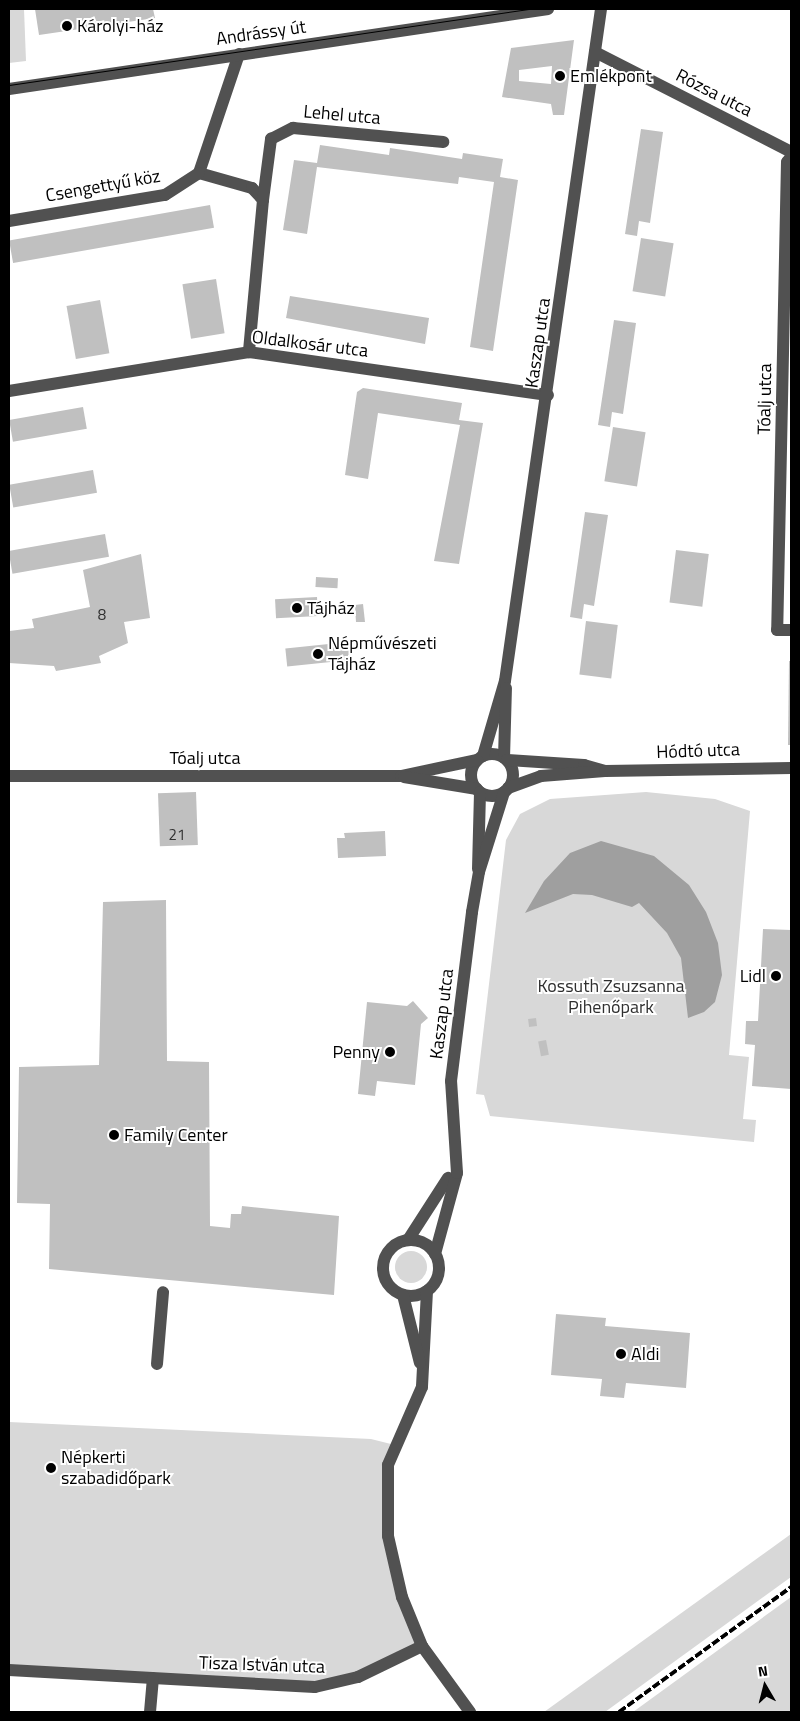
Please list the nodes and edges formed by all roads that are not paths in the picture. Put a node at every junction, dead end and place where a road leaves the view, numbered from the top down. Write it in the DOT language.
graph roads {
  1 [pos="548,9"];
  2 [pos="601,9"];
  3 [pos="492,13"];
  4 [pos="595,52"];
  5 [pos="239,54"];
  6 [pos="9,89"];
  7 [pos="443,142"];
  8 [pos="791,152"];
  9 [pos="791,157"];
  10 [pos="199,173"];
  11 [pos="263,200"];
  12 [pos="9,221"];
  13 [pos="249,352"];
  14 [pos="9,391"];
  15 [pos="548,395"];
  16 [pos="791,630"];
  17 [pos="505,681"];
  18 [pos="480,758"];
  19 [pos="506,759"];
  20 [pos="791,768"];
  21 [pos="605,771"];
  22 [pos="9,776"];
  23 [pos="401,776"];
  24 [pos="479,790"];
  25 [pos="506,790"];
  26 [pos="479,872"];
  27 [pos="457,1160"];
  28 [pos="408,1240"];
  29 [pos="435,1254"];
  30 [pos="427,1291"];
  31 [pos="163,1292"];
  32 [pos="403,1296"];
  33 [pos="157,1364"];
  34 [pos="424,1375"];
  35 [pos="422,1646"];
  36 [pos="9,1670"];
  37 [pos="153,1678"];
  38 [pos="150,1712"];
  39 [pos="470,1712"];
  1 -- 3 [label="street, Andrássy út"];
  2 -- 4 [label="street, Kaszap utca"];
  3 -- 5 [label="street, Andrássy út"];
  4 -- 8 [label="street, Rózsa utca"];
  4 -- 15 [label="street, Kaszap utca"];
  5 -- 6 [label="street, Andrássy út"];
  5 -- 10 [label="street"];
  7 -- 11 [label="street, Lehel utca"];
  9 -- 16 [label="street, Tóalj utca"];
  10 -- 11 [label="street"];
  10 -- 12 [label="street, Csengettyű köz"];
  11 -- 13 [label="street"];
  13 -- 14 [label="street, Oldalkosár utca"];
  13 -- 15 [label="street, Oldalkosár utca"];
  15 -- 17 [label="street, Kaszap utca"];
  17 -- 18 [label="street, Kaszap utca"];
  17 -- 19 [label="street, Kaszap utca"];
  18 -- 19 [label="street"];
  18 -- 23 [label="street, Tóalj utca"];
  18 -- 24 [label="street"];
  19 -- 21 [label="street, Hódtó utca"];
  19 -- 25 [label="street"];
  20 -- 21 [label="street, Hódtó utca"];
  21 -- 25 [label="street, Hódtó utca"];
  22 -- 23 [label="street, Tóalj utca"];
  23 -- 24 [label="street, Tóalj utca"];
  24 -- 25 [label="street"];
  24 -- 26 [label="street, Kaszap utca"];
  25 -- 26 [label="street, Kaszap utca"];
  26 -- 27 [label="street, Kaszap utca"];
  27 -- 28 [label="street"];
  27 -- 29 [label="street, Kaszap utca"];
  28 -- 29 [label="street"];
  28 -- 32 [label="street"];
  29 -- 30 [label="street"];
  30 -- 32 [label="street"];
  30 -- 34 [label="street"];
  31 -- 33 [label="street"];
  32 -- 34 [label="street"];
  34 -- 35 [label="street"];
  35 -- 37 [label="street, Tisza István utca"];
  35 -- 39 [label="street"];
  36 -- 37 [label="street, Tisza István utca"];
  37 -- 38 [label="street"];
}
